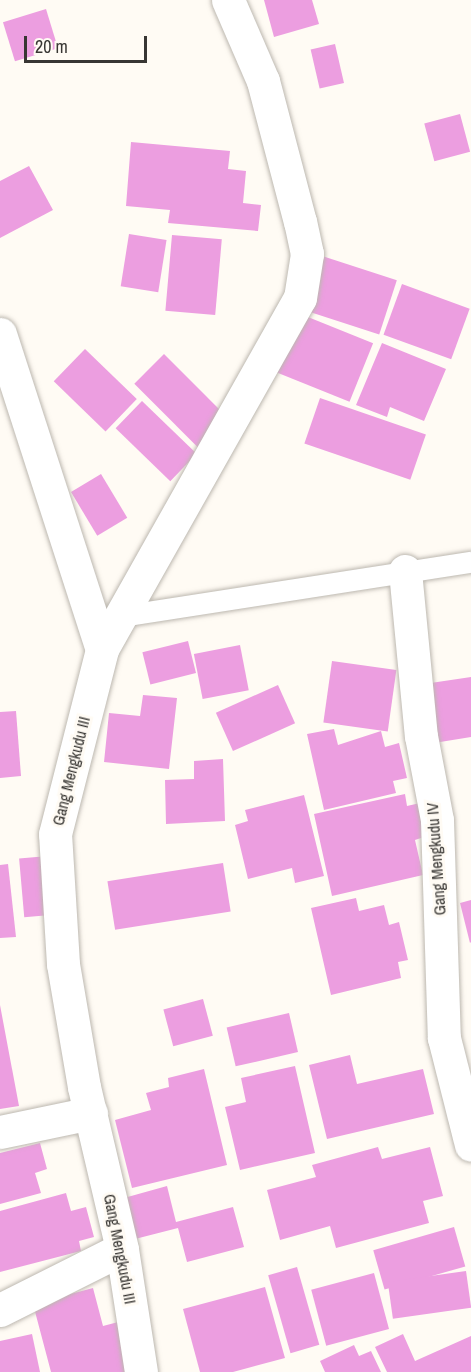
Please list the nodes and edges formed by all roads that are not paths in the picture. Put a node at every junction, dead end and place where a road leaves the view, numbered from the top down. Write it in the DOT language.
graph roads {
  1 [pos="228,0"];
  2 [pos="0,334"];
  3 [pos="471,562"];
  4 [pos="405,571"];
  5 [pos="121,616"];
  6 [pos="102,649"];
  7 [pos="91,1113"];
  8 [pos="0,1132"];
  9 [pos="471,1145"];
  10 [pos="122,1249"];
  11 [pos="0,1311"];
  12 [pos="141,1372"];
  1 -- 5 [label="street, Gang Mengkudu III"];
  2 -- 6 [label="street"];
  3 -- 4 [label="lane"];
  4 -- 5 [label="lane"];
  4 -- 9 [label="street, Gang Mengkudu IV"];
  5 -- 6 [label="street, Gang Mengkudu III"];
  6 -- 7 [label="street, Gang Mengkudu III"];
  7 -- 8 [label="street"];
  7 -- 10 [label="street, Gang Mengkudu III"];
  10 -- 11 [label="street"];
  10 -- 12 [label="street, Gang Mengkudu III"];
}
